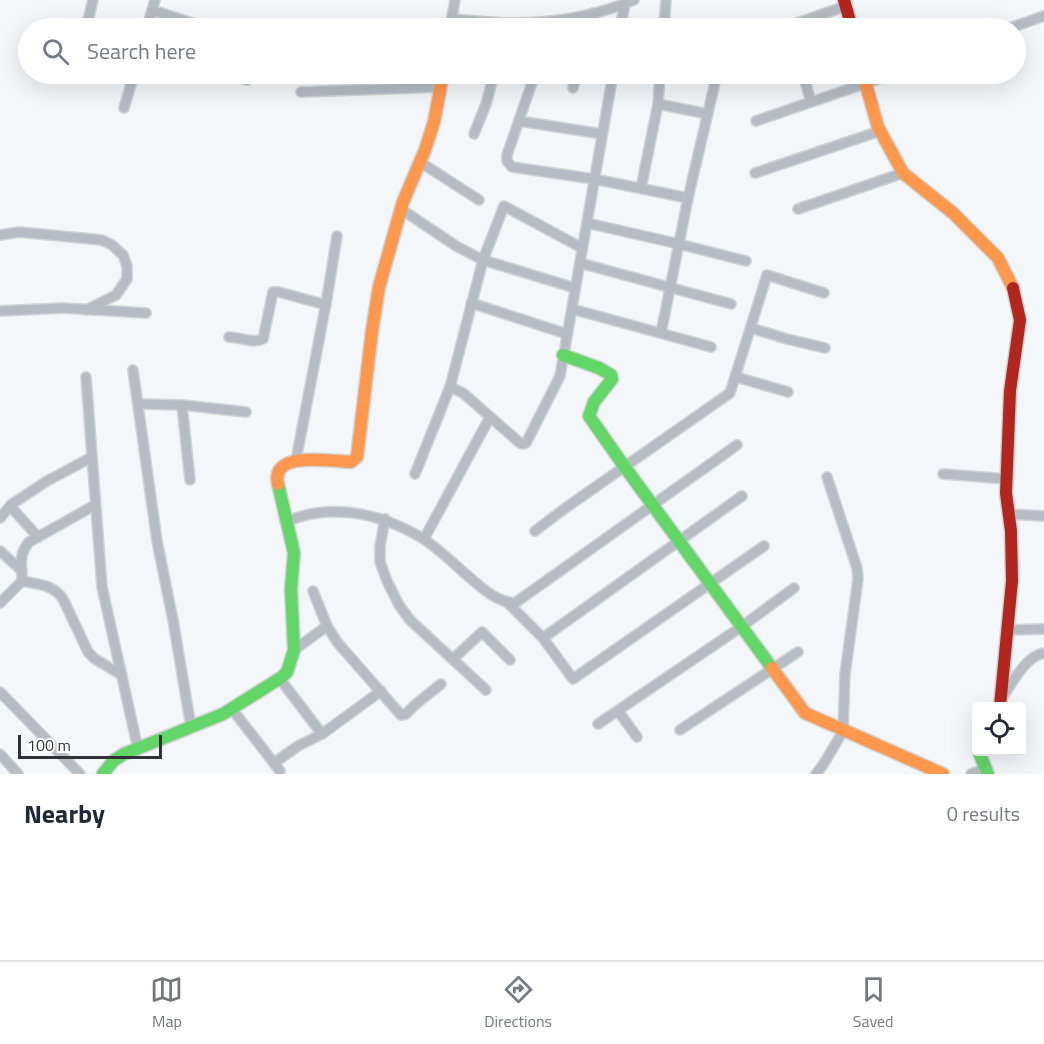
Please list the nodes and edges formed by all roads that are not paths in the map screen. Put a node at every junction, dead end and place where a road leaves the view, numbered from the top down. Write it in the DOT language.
graph roads {
  1 [pos="93,0"];
  2 [pos="155,0"];
  3 [pos="455,0"];
  4 [pos="666,0"];
  5 [pos="629,2"];
  6 [pos="845,3"];
  7 [pos="152,10"];
  8 [pos="592,13"];
  9 [pos="1044,16"];
  10 [pos="88,18"];
  11 [pos="150,18"];
  12 [pos="176,18"];
  13 [pos="452,18"];
  14 [pos="575,18"];
  15 [pos="591,18"];
  16 [pos="624,18"];
  17 [pos="665,18"];
  18 [pos="811,18"];
  19 [pos="849,18"];
  20 [pos="1026,22"];
  21 [pos="131,84"];
  22 [pos="441,84"];
  23 [pos="491,84"];
  24 [pos="532,84"];
  25 [pos="574,84"];
  26 [pos="611,84"];
  27 [pos="659,84"];
  28 [pos="715,84"];
  29 [pos="806,84"];
  30 [pos="853,84"];
  31 [pos="866,84"];
  32 [pos="440,87"];
  33 [pos="573,88"];
  34 [pos="301,92"];
  35 [pos="810,102"];
  36 [pos="658,104"];
  37 [pos="124,108"];
  38 [pos="708,114"];
  39 [pos="519,121"];
  40 [pos="756,121"];
  41 [pos="880,131"];
  42 [pos="474,134"];
  43 [pos="602,134"];
  44 [pos="420,162"];
  45 [pos="755,173"];
  46 [pos="903,173"];
  47 [pos="594,179"];
  48 [pos="640,188"];
  49 [pos="688,198"];
  50 [pos="479,200"];
  51 [pos="798,208"];
  52 [pos="401,209"];
  53 [pos="587,223"];
  54 [pos="0,235"];
  55 [pos="337,236"];
  56 [pos="679,244"];
  57 [pos="582,248"];
  58 [pos="483,260"];
  59 [pos="747,261"];
  60 [pos="579,263"];
  61 [pos="575,288"];
  62 [pos="670,288"];
  63 [pos="824,293"];
  64 [pos="471,303"];
  65 [pos="731,304"];
  66 [pos="326,305"];
  67 [pos="572,309"];
  68 [pos="86,310"];
  69 [pos="0,311"];
  70 [pos="146,313"];
  71 [pos="751,328"];
  72 [pos="661,333"];
  73 [pos="567,334"];
  74 [pos="230,337"];
  75 [pos="711,347"];
  76 [pos="825,348"];
  77 [pos="563,355"];
  78 [pos="133,370"];
  79 [pos="86,377"];
  80 [pos="736,377"];
  81 [pos="450,387"];
  82 [pos="788,392"];
  83 [pos="138,404"];
  84 [pos="182,405"];
  85 [pos="246,412"];
  86 [pos="490,417"];
  87 [pos="737,445"];
  88 [pos="92,457"];
  89 [pos="296,460"];
  90 [pos="624,466"];
  91 [pos="415,474"];
  92 [pos="943,474"];
  93 [pos="827,477"];
  94 [pos="1007,479"];
  95 [pos="190,480"];
  96 [pos="742,496"];
  97 [pos="95,505"];
  98 [pos="653,505"];
  99 [pos="10,506"];
  100 [pos="1009,514"];
  101 [pos="1044,516"];
  102 [pos="0,518"];
  103 [pos="385,519"];
  104 [pos="286,520"];
  105 [pos="535,531"];
  106 [pos="38,537"];
  107 [pos="424,539"];
  108 [pos="679,541"];
  109 [pos="764,546"];
  110 [pos="0,551"];
  111 [pos="22,576"];
  112 [pos="710,584"];
  113 [pos="794,588"];
  114 [pos="313,591"];
  115 [pos="0,603"];
  116 [pos="508,603"];
  117 [pos="327,626"];
  118 [pos="741,627"];
  119 [pos="1008,630"];
  120 [pos="1044,630"];
  121 [pos="543,638"];
  122 [pos="294,650"];
  123 [pos="798,652"];
  124 [pos="1044,653"];
  125 [pos="453,659"];
  126 [pos="510,660"];
  127 [pos="772,669"];
  128 [pos="122,675"];
  129 [pos="280,679"];
  130 [pos="441,684"];
  131 [pos="486,690"];
  132 [pos="381,691"];
  133 [pos="0,692"];
  134 [pos="1001,702"];
  135 [pos="232,709"];
  136 [pos="618,711"];
  137 [pos="598,724"];
  138 [pos="191,727"];
  139 [pos="680,730"];
  140 [pos="843,731"];
  141 [pos="322,734"];
  142 [pos="637,737"];
  143 [pos="138,749"];
  144 [pos="0,754"];
  145 [pos="980,756"];
  146 [pos="987,771"];
  147 [pos="18,774"];
  148 [pos="80,774"];
  149 [pos="103,774"];
  150 [pos="816,774"];
  151 [pos="943,774"];
  152 [pos="971,774"];
  1 -- 10 [label="street"];
  2 -- 7 [label="street"];
  3 -- 13 [label="street"];
  4 -- 17 [label="street"];
  5 -- 8 [label="street"];
  5 -- 16 [label="street"];
  6 -- 18 [label="street"];
  6 -- 19 [label="street"];
  7 -- 11 [label="street"];
  7 -- 12 [label="street"];
  8 -- 14 [label="street"];
  8 -- 15 [label="street"];
  9 -- 20 [label="street"];
  21 -- 37 [label="street"];
  22 -- 32 [label="street"];
  23 -- 42 [label="street"];
  24 -- 39 [label="street"];
  25 -- 33 [label="street"];
  26 -- 43 [label="street"];
  27 -- 36 [label="street"];
  28 -- 38 [label="street"];
  29 -- 35 [label="street"];
  30 -- 35 [label="street"];
  31 -- 41 [label="street"];
  32 -- 34 [label="street"];
  32 -- 44 [label="street"];
  35 -- 40 [label="street"];
  36 -- 38 [label="street"];
  36 -- 48 [label="street"];
  38 -- 49 [label="street"];
  39 -- 43 [label="street"];
  39 -- 47 [label="street"];
  41 -- 45 [label="street"];
  41 -- 46 [label="street"];
  43 -- 47 [label="street"];
  44 -- 50 [label="street"];
  44 -- 52 [label="street"];
  46 -- 51 [label="street"];
  46 -- 94 [label="street"];
  47 -- 48 [label="street"];
  47 -- 53 [label="street"];
  48 -- 49 [label="street"];
  49 -- 56 [label="street"];
  52 -- 58 [label="street"];
  52 -- 89 [label="street"];
  53 -- 56 [label="street"];
  53 -- 57 [label="street"];
  54 -- 68 [label="street"];
  55 -- 66 [label="street"];
  56 -- 59 [label="street"];
  56 -- 62 [label="street"];
  57 -- 58 [label="street"];
  57 -- 60 [label="street"];
  58 -- 61 [label="street"];
  58 -- 64 [label="street"];
  60 -- 61 [label="street"];
  60 -- 62 [label="street"];
  61 -- 67 [label="street"];
  62 -- 65 [label="street"];
  62 -- 72 [label="street"];
  63 -- 71 [label="street"];
  64 -- 73 [label="street"];
  64 -- 81 [label="street"];
  66 -- 74 [label="street"];
  66 -- 89 [label="street"];
  67 -- 72 [label="street"];
  67 -- 73 [label="street"];
  68 -- 69 [label="street"];
  68 -- 70 [label="street"];
  71 -- 76 [label="street"];
  71 -- 80 [label="street"];
  72 -- 75 [label="street"];
  73 -- 77 [label="street"];
  77 -- 86 [label="street"];
  77 -- 90 [label="street"];
  78 -- 83 [label="street"];
  79 -- 88 [label="street"];
  80 -- 82 [label="street"];
  80 -- 90 [label="street"];
  81 -- 86 [label="street"];
  81 -- 91 [label="street"];
  83 -- 84 [label="street"];
  83 -- 138 [label="street"];
  84 -- 85 [label="street"];
  84 -- 95 [label="street"];
  86 -- 107 [label="street"];
  87 -- 98 [label="street"];
  88 -- 97 [label="street"];
  88 -- 99 [label="street"];
  89 -- 104 [label="street"];
  90 -- 98 [label="street"];
  90 -- 105 [label="street"];
  92 -- 94 [label="street"];
  93 -- 140 [label="street"];
  94 -- 100 [label="street"];
  96 -- 108 [label="street"];
  97 -- 106 [label="street"];
  97 -- 128 [label="street"];
  98 -- 108 [label="street"];
  98 -- 116 [label="street"];
  99 -- 102 [label="street"];
  99 -- 106 [label="street"];
  100 -- 101 [label="street"];
  100 -- 119 [label="street"];
  103 -- 104 [label="street"];
  103 -- 107 [label="street"];
  103 -- 125 [label="street"];
  104 -- 122 [label="street"];
  106 -- 111 [label="street"];
  107 -- 116 [label="street"];
  108 -- 112 [label="street"];
  108 -- 121 [label="street"];
  109 -- 112 [label="street"];
  110 -- 111 [label="street"];
  111 -- 115 [label="street"];
  111 -- 128 [label="street"];
  112 -- 118 [label="street"];
  112 -- 121 [label="street"];
  113 -- 118 [label="street"];
  114 -- 117 [label="street"];
  116 -- 121 [label="street"];
  117 -- 122 [label="street"];
  117 -- 132 [label="street"];
  118 -- 127 [label="street"];
  118 -- 136 [label="street"];
  119 -- 120 [label="street"];
  119 -- 134 [label="street"];
  122 -- 129 [label="street"];
  123 -- 127 [label="street"];
  124 -- 134 [label="street"];
  125 -- 126 [label="street"];
  125 -- 131 [label="street"];
  127 -- 139 [label="street"];
  127 -- 140 [label="street"];
  128 -- 143 [label="street"];
  129 -- 135 [label="street"];
  129 -- 141 [label="street"];
  130 -- 132 [label="street"];
  132 -- 141 [label="street"];
  133 -- 148 [label="street"];
  135 -- 138 [label="street"];
  135 -- 141 [label="street"];
  136 -- 137 [label="street"];
  136 -- 142 [label="street"];
  138 -- 143 [label="street"];
  140 -- 150 [label="street"];
  140 -- 151 [label="street"];
  143 -- 149 [label="street"];
  144 -- 147 [label="street"];
  145 -- 146 [label="street"];
  146 -- 152 [label="street"];
}
